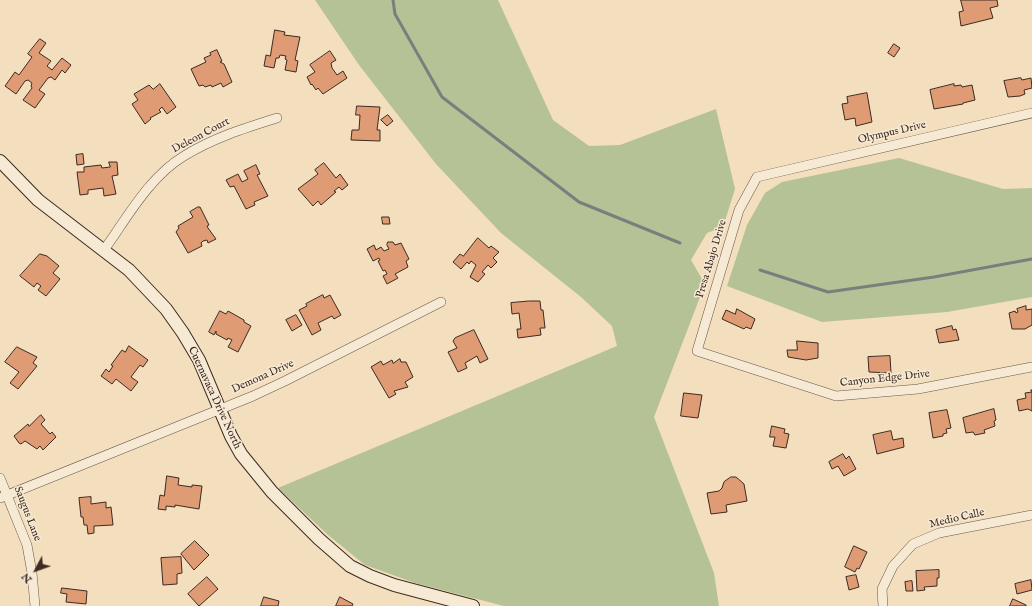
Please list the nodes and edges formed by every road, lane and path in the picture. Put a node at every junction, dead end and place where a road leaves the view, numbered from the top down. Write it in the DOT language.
graph roads {
  1 [pos="1032,114"];
  2 [pos="277,118"];
  3 [pos="0,161"];
  4 [pos="757,177"];
  5 [pos="104,250"];
  6 [pos="441,302"];
  7 [pos="697,351"];
  8 [pos="1032,367"];
  9 [pos="219,409"];
  10 [pos="0,478"];
  11 [pos="4,496"];
  12 [pos="1032,515"];
  13 [pos="35,606"];
  14 [pos="473,606"];
  15 [pos="883,606"];
  1 -- 4 [label="street, Olympus Drive"];
  2 -- 5 [label="street, Deleon Court"];
  3 -- 5 [label="street, Cuernavaca Drive North"];
  4 -- 7 [label="street, Presa Abajo Drive"];
  5 -- 9 [label="street, Cuernavaca Drive North"];
  6 -- 9 [label="street, Demona Drive"];
  7 -- 8 [label="street, Canyon Edge Drive"];
  9 -- 11 [label="street, Demona Drive"];
  9 -- 14 [label="street, Cuernavaca Drive North"];
  10 -- 11 [label="street, Saugus Lane"];
  11 -- 13 [label="street, Saugus Lane"];
  12 -- 15 [label="street, Medio Calle"];
}
